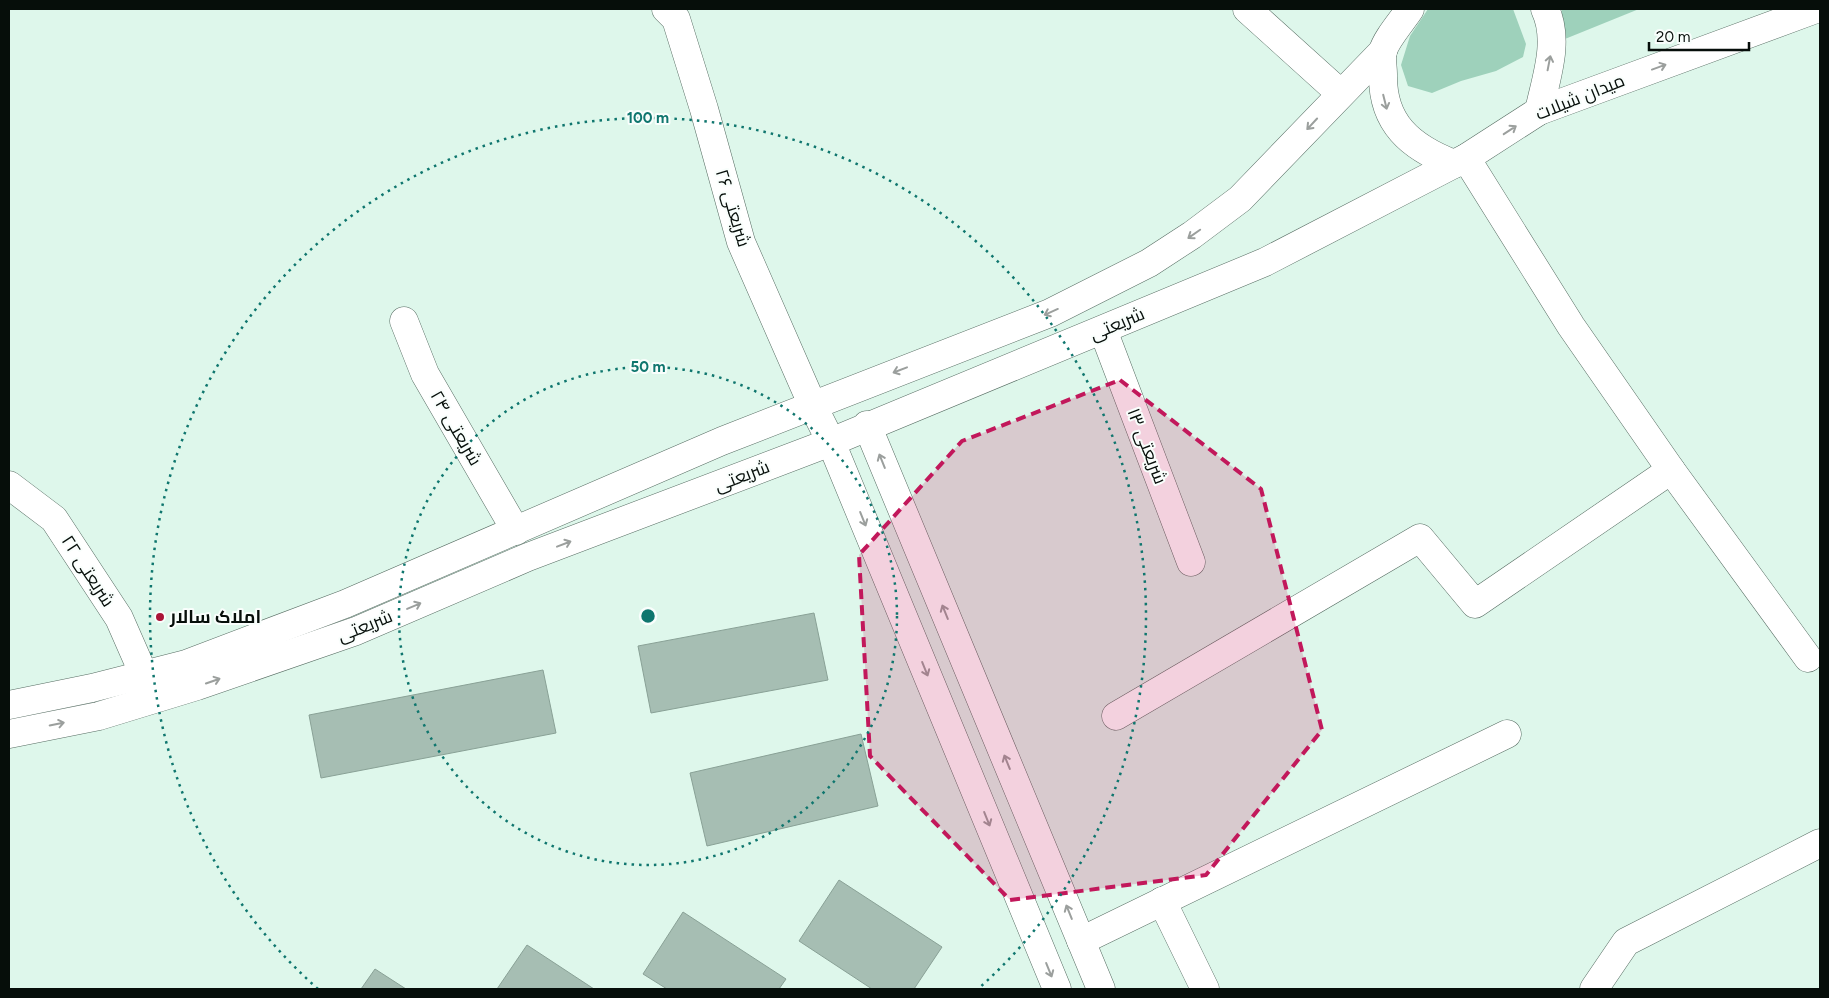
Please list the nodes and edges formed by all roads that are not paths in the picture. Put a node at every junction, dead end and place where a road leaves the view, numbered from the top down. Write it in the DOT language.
graph roads {
  1 [pos="666,9"];
  2 [pos="1247,9"];
  3 [pos="1410,9"];
  4 [pos="1545,9"];
  5 [pos="1816,9"];
  6 [pos="1383,51"];
  7 [pos="1340,93"];
  8 [pos="1539,111"];
  9 [pos="1460,161"];
  10 [pos="404,321"];
  11 [pos="1103,330"];
  12 [pos="812,404"];
  13 [pos="867,425"];
  14 [pos="831,442"];
  15 [pos="1671,470"];
  16 [pos="9,485"];
  17 [pos="516,531"];
  18 [pos="1191,562"];
  19 [pos="1808,658"];
  20 [pos="144,675"];
  21 [pos="9,705"];
  22 [pos="1116,716"];
  23 [pos="9,734"];
  24 [pos="1507,734"];
  25 [pos="1820,843"];
  26 [pos="1162,901"];
  27 [pos="1081,941"];
  28 [pos="1057,989"];
  29 [pos="1101,989"];
  30 [pos="1205,989"];
  31 [pos="1594,989"];
  1 -- 12 [label="main road, شریعتی ۲۶"];
  2 -- 7 [label="main road"];
  3 -- 6 [label="main road"];
  8 -- 4 [label="main road, one-way"];
  8 -- 5 [label="main road, میدان شیلات, one-way"];
  6 -- 7 [label="main road, شریعتی"];
  6 -- 9 [label="main road, one-way"];
  7 -- 12 [label="main road, شریعتی, one-way"];
  9 -- 8 [label="main road, میدان شیلات, one-way"];
  9 -- 11 [label="main road, شریعتی"];
  9 -- 15 [label="main road"];
  10 -- 17 [label="main road, شریعتی ۲۴"];
  11 -- 13 [label="main road, شریعتی"];
  11 -- 18 [label="main road, شریعتی ۱۳"];
  12 -- 14 [label="main road, شریعتی ۲۶"];
  12 -- 17 [label="main road, شریعتی"];
  13 -- 14 [label="main road, شریعتی"];
  27 -- 13 [label="main road, one-way"];
  23 -- 14 [label="main road, شریعتی, one-way"];
  14 -- 28 [label="main road, شریعتی ۲۶, one-way"];
  15 -- 19 [label="main road"];
  15 -- 22 [label="main road"];
  16 -- 20 [label="main road, شریعتی ۲۲"];
  17 -- 20 [label="main road, شریعتی"];
  20 -- 21 [label="main road, شریعتی"];
  24 -- 26 [label="main road"];
  25 -- 31 [label="main road"];
  26 -- 27 [label="main road"];
  26 -- 30 [label="main road"];
  27 -- 29 [label="main road"];
}
